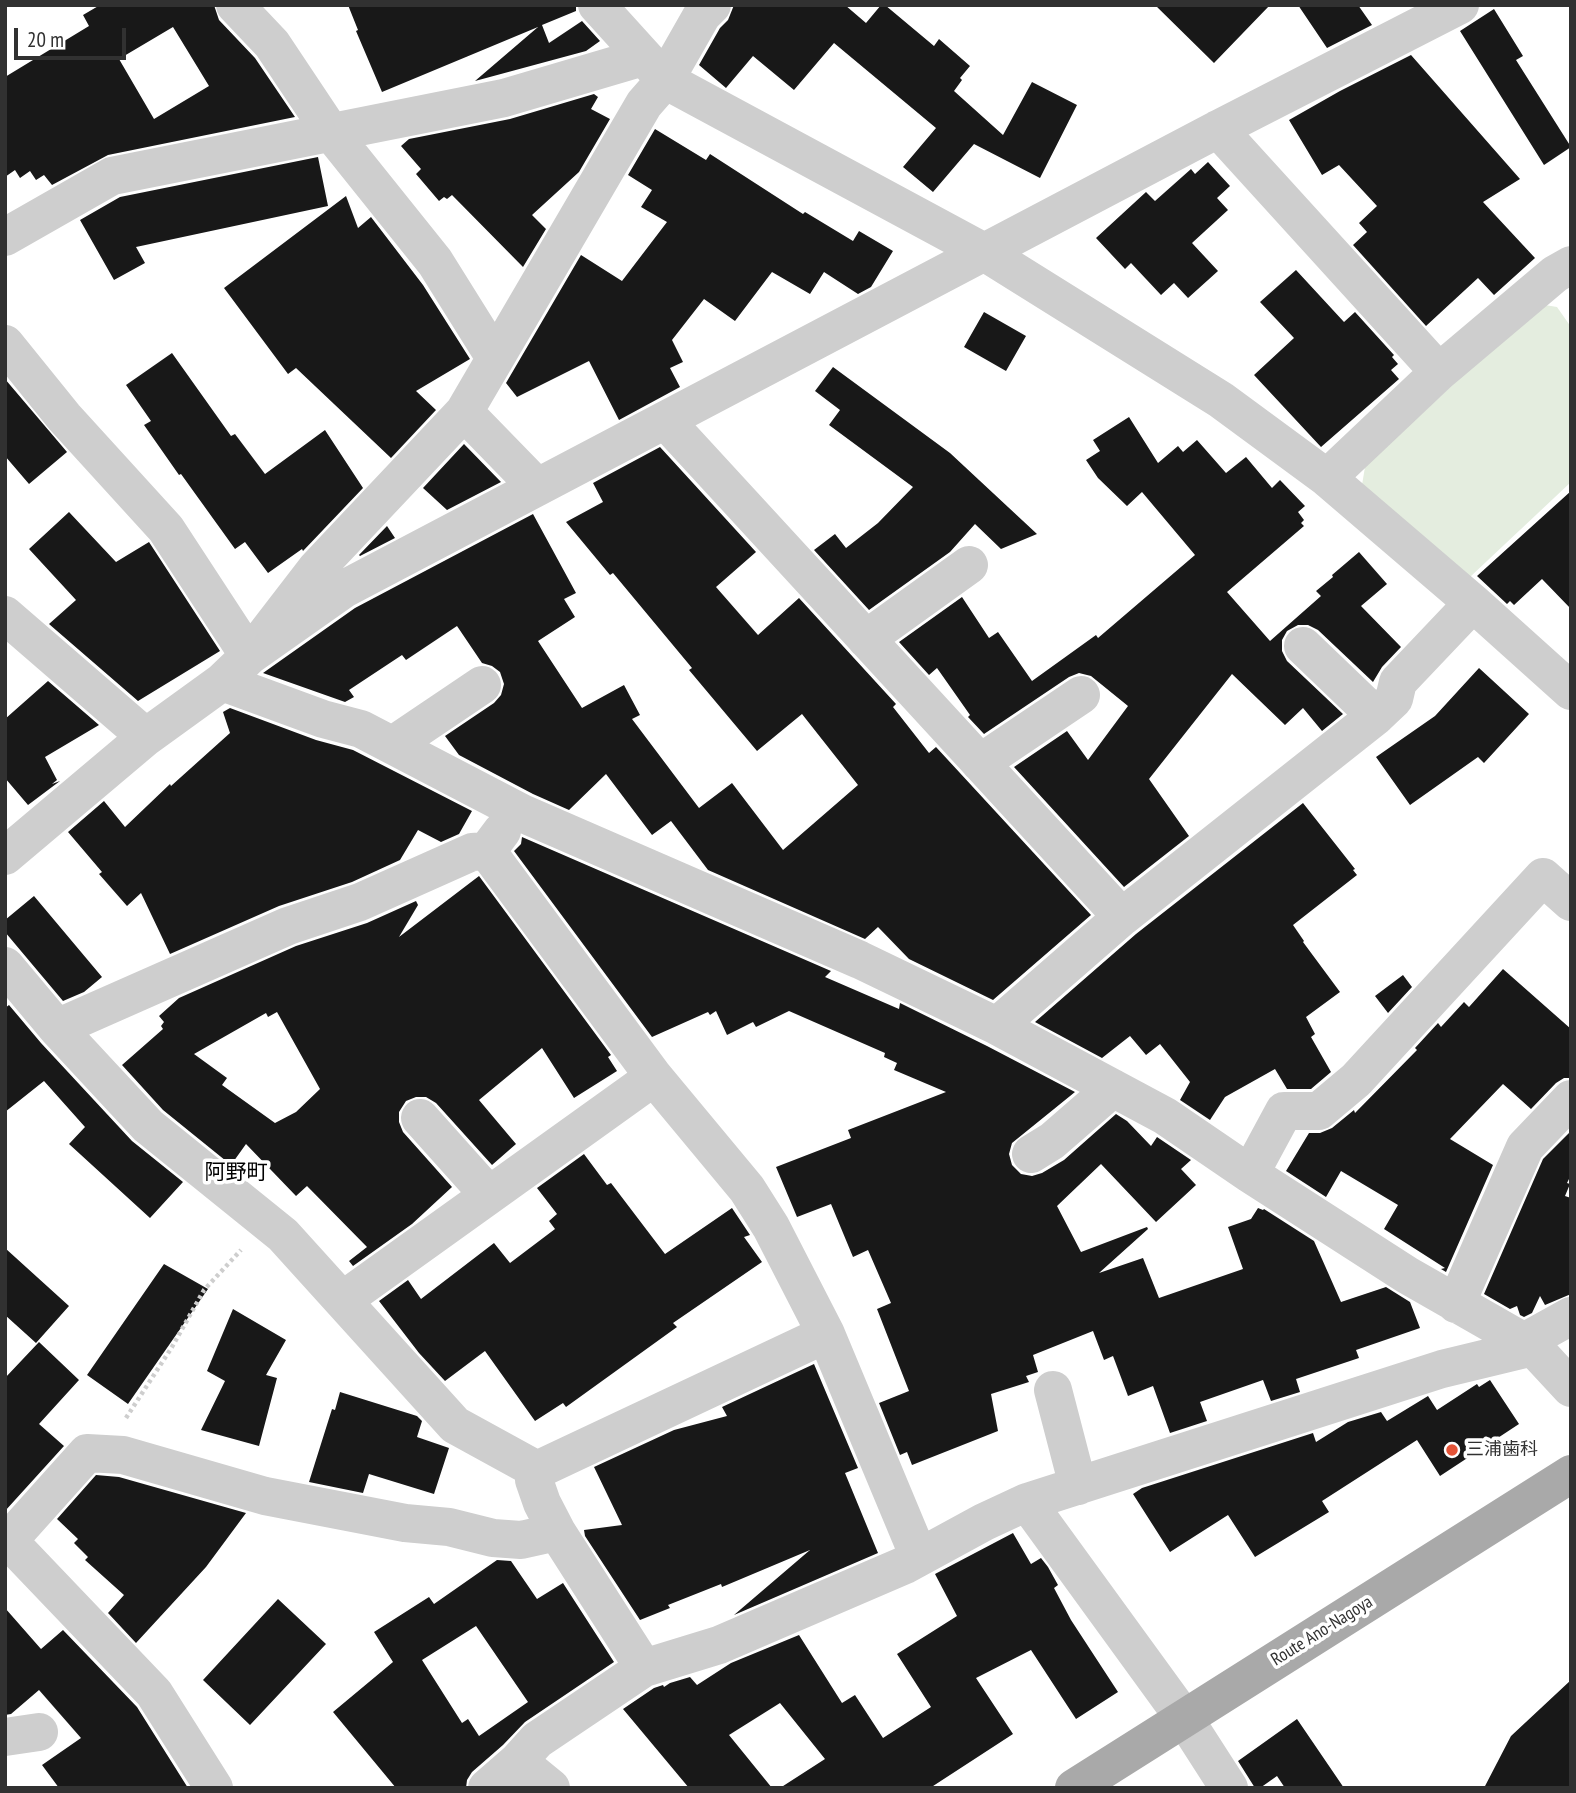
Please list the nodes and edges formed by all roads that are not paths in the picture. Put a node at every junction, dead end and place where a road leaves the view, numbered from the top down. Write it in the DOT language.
graph roads {
  1 [pos="234,5"];
  2 [pos="597,5"];
  3 [pos="712,5"];
  4 [pos="1460,5"];
  5 [pos="654,69"];
  6 [pos="1218,129"];
  7 [pos="330,131"];
  8 [pos="5,237"];
  9 [pos="984,252"];
  10 [pos="1565,279"];
  11 [pos="5,344"];
  12 [pos="495,358"];
  13 [pos="1439,372"];
  14 [pos="464,412"];
  15 [pos="664,420"];
  16 [pos="1327,478"];
  17 [pos="537,487"];
  18 [pos="969,565"];
  19 [pos="1473,603"];
  20 [pos="5,615"];
  21 [pos="866,639"];
  22 [pos="1303,646"];
  23 [pos="249,656"];
  24 [pos="222,682"];
  25 [pos="482,685"];
  26 [pos="1571,691"];
  27 [pos="1081,695"];
  28 [pos="1376,716"];
  29 [pos="146,737"];
  30 [pos="393,745"];
  31 [pos="980,763"];
  32 [pos="517,811"];
  33 [pos="487,850"];
  34 [pos="5,856"];
  35 [pos="1571,902"];
  36 [pos="1122,917"];
  37 [pos="5,966"];
  38 [pos="997,1026"];
  39 [pos="57,1028"];
  40 [pos="654,1077"];
  41 [pos="1113,1088"];
  42 [pos="1571,1099"];
  43 [pos="420,1118"];
  44 [pos="1031,1154"];
  45 [pos="1250,1174"];
  46 [pos="489,1195"];
  47 [pos="343,1300"];
  48 [pos="1456,1304"];
  49 [pos="1571,1316"];
  50 [pos="826,1334"];
  51 [pos="1529,1345"];
  52 [pos="1571,1388"];
  53 [pos="1053,1390"];
  54 [pos="537,1470"];
  55 [pos="1571,1474"];
  56 [pos="1079,1486"];
  57 [pos="1027,1502"];
  58 [pos="557,1532"];
  59 [pos="7,1539"];
  60 [pos="919,1557"];
  61 [pos="644,1668"];
  62 [pos="1184,1718"];
  63 [pos="518,1761"];
  64 [pos="214,1788"];
  65 [pos="487,1788"];
  66 [pos="551,1788"];
  67 [pos="1073,1788"];
  68 [pos="1230,1788"];
  1 -- 7 [label="street"];
  2 -- 5 [label="street"];
  3 -- 5 [label="street"];
  4 -- 6 [label="street"];
  5 -- 7 [label="street"];
  5 -- 9 [label="street"];
  5 -- 12 [label="street"];
  6 -- 9 [label="street"];
  6 -- 13 [label="street"];
  7 -- 8 [label="street"];
  7 -- 12 [label="street"];
  9 -- 15 [label="street"];
  9 -- 16 [label="street"];
  10 -- 13 [label="street"];
  11 -- 23 [label="street"];
  12 -- 14 [label="street"];
  13 -- 16 [label="street"];
  14 -- 17 [label="street"];
  14 -- 23 [label="street"];
  15 -- 17 [label="street"];
  15 -- 21 [label="street"];
  16 -- 19 [label="street"];
  17 -- 23 [label="street"];
  18 -- 21 [label="street"];
  19 -- 26 [label="street"];
  19 -- 28 [label="street"];
  20 -- 29 [label="street"];
  21 -- 31 [label="street"];
  22 -- 28 [label="street"];
  23 -- 24 [label="street"];
  24 -- 29 [label="street"];
  24 -- 30 [label="street"];
  25 -- 30 [label="street"];
  27 -- 31 [label="street"];
  28 -- 36 [label="street"];
  29 -- 34 [label="street"];
  30 -- 32 [label="street"];
  31 -- 36 [label="street"];
  32 -- 33 [label="street"];
  32 -- 38 [label="street"];
  33 -- 39 [label="street"];
  33 -- 40 [label="street"];
  35 -- 45 [label="street"];
  36 -- 38 [label="street"];
  37 -- 39 [label="street"];
  38 -- 41 [label="street"];
  39 -- 47 [label="street"];
  40 -- 46 [label="street"];
  40 -- 50 [label="street"];
  41 -- 44 [label="street"];
  41 -- 45 [label="street"];
  42 -- 48 [label="street"];
  43 -- 46 [label="street"];
  45 -- 48 [label="street"];
  46 -- 47 [label="street"];
  47 -- 54 [label="street"];
  48 -- 51 [label="street"];
  49 -- 51 [label="street"];
  50 -- 54 [label="street"];
  50 -- 60 [label="street"];
  51 -- 52 [label="street"];
  51 -- 56 [label="street"];
  53 -- 56 [label="street"];
  54 -- 58 [label="street"];
  55 -- 62 [label="main road, Route Ano-Nagoya"];
  56 -- 57 [label="street"];
  57 -- 60 [label="street"];
  57 -- 62 [label="street"];
  58 -- 59 [label="street"];
  58 -- 61 [label="street"];
  59 -- 64 [label="street"];
  60 -- 61 [label="street"];
  61 -- 63 [label="street"];
  62 -- 67 [label="main road, Route Ano-Nagoya"];
  62 -- 68 [label="street"];
  63 -- 65 [label="street"];
  63 -- 66 [label="street"];
}
